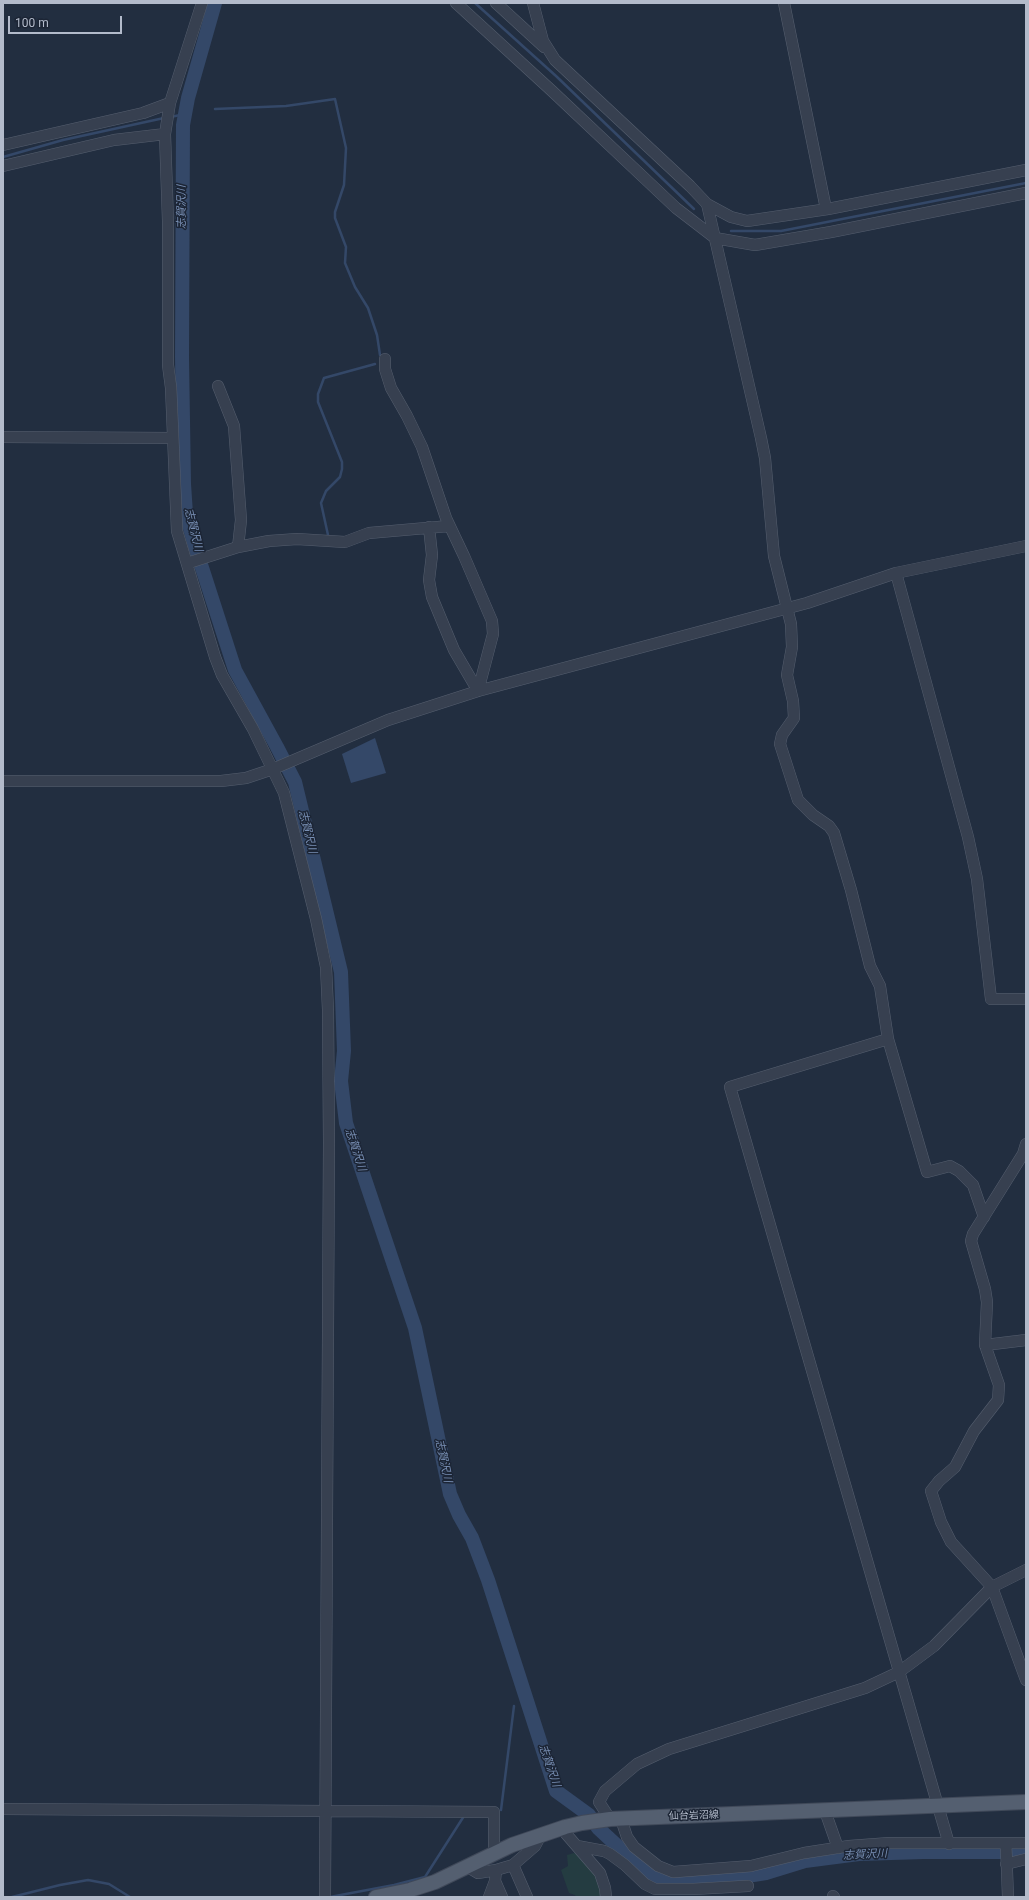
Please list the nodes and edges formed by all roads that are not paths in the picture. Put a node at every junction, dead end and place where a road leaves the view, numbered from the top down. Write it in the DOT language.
graph roads {
  1 [pos="202,3"];
  2 [pos="456,3"];
  3 [pos="496,3"];
  4 [pos="533,3"];
  5 [pos="784,3"];
  6 [pos="546,48"];
  7 [pos="169,107"];
  8 [pos="165,132"];
  9 [pos="3,145"];
  10 [pos="3,166"];
  11 [pos="1026,170"];
  12 [pos="1026,193"];
  13 [pos="707,204"];
  14 [pos="826,209"];
  15 [pos="715,238"];
  16 [pos="385,359"];
  17 [pos="218,386"];
  18 [pos="3,437"];
  19 [pos="173,438"];
  20 [pos="449,526"];
  21 [pos="429,527"];
  22 [pos="238,546"];
  23 [pos="1026,546"];
  24 [pos="188,563"];
  25 [pos="896,573"];
  26 [pos="788,608"];
  27 [pos="478,691"];
  28 [pos="274,768"];
  29 [pos="3,781"];
  30 [pos="1026,999"];
  31 [pos="888,1039"];
  32 [pos="1026,1144"];
  33 [pos="984,1216"];
  34 [pos="1026,1340"];
  35 [pos="985,1345"];
  36 [pos="1026,1570"];
  37 [pos="992,1587"];
  38 [pos="900,1672"];
  39 [pos="1026,1680"];
  40 [pos="1026,1802"];
  41 [pos="939,1806"];
  42 [pos="3,1809"];
  43 [pos="326,1810"];
  44 [pos="825,1811"];
  45 [pos="611,1819"];
  46 [pos="563,1827"];
  47 [pos="541,1835"];
  48 [pos="1026,1843"];
  49 [pos="949,1844"];
  50 [pos="577,1846"];
  51 [pos="1006,1846"];
  52 [pos="838,1848"];
  53 [pos="494,1854"];
  54 [pos="1026,1860"];
  55 [pos="1006,1862"];
  56 [pos="513,1865"];
  57 [pos="468,1867"];
  58 [pos="495,1875"];
  59 [pos="748,1886"];
  60 [pos="325,1897"];
  61 [pos="376,1897"];
  62 [pos="489,1897"];
  63 [pos="502,1897"];
  64 [pos="527,1897"];
  65 [pos="606,1897"];
  66 [pos="1008,1897"];
  1 -- 7 [label="street"];
  2 -- 15 [label="street"];
  3 -- 6 [label="street"];
  4 -- 6 [label="street"];
  5 -- 14 [label="street"];
  6 -- 13 [label="street"];
  7 -- 8 [label="street"];
  7 -- 9 [label="street"];
  8 -- 10 [label="street"];
  8 -- 19 [label="street"];
  11 -- 14 [label="street"];
  12 -- 15 [label="street"];
  13 -- 14 [label="street"];
  13 -- 15 [label="street"];
  15 -- 26 [label="street"];
  16 -- 20 [label="street"];
  17 -- 22 [label="street"];
  18 -- 19 [label="street"];
  19 -- 24 [label="street"];
  20 -- 21 [label="street"];
  20 -- 27 [label="street"];
  21 -- 22 [label="street"];
  21 -- 27 [label="street"];
  22 -- 24 [label="street"];
  23 -- 25 [label="street"];
  24 -- 28 [label="street"];
  25 -- 26 [label="street"];
  25 -- 30 [label="street"];
  26 -- 27 [label="street"];
  26 -- 31 [label="street"];
  27 -- 28 [label="street"];
  28 -- 29 [label="street"];
  28 -- 43 [label="street"];
  31 -- 33 [label="street"];
  31 -- 38 [label="street"];
  32 -- 33 [label="street"];
  33 -- 35 [label="street"];
  34 -- 35 [label="street"];
  35 -- 37 [label="street"];
  36 -- 37 [label="street"];
  37 -- 38 [label="street"];
  37 -- 39 [label="street"];
  38 -- 41 [label="street"];
  38 -- 45 [label="street"];
  40 -- 41 [label="main road, 仙台岩沼線"];
  41 -- 44 [label="main road, 仙台岩沼線"];
  41 -- 49 [label="street"];
  42 -- 43 [label="street"];
  43 -- 53 [label="street"];
  43 -- 60 [label="street"];
  44 -- 45 [label="main road, 仙台岩沼線"];
  44 -- 52 [label="street"];
  45 -- 46 [label="main road, 仙台岩沼線"];
  45 -- 52 [label="street"];
  46 -- 47 [label="main road, 仙台岩沼線"];
  46 -- 50 [label="street"];
  47 -- 53 [label="main road, 仙台岩沼線"];
  47 -- 56 [label="street"];
  48 -- 51 [label="street"];
  49 -- 51 [label="street"];
  49 -- 52 [label="street"];
  50 -- 59 [label="street"];
  50 -- 65 [label="street"];
  51 -- 55 [label="street"];
  53 -- 57 [label="main road, 仙台岩沼線"];
  54 -- 55 [label="street"];
  55 -- 66 [label="street"];
  56 -- 58 [label="street"];
  56 -- 64 [label="street"];
  57 -- 58 [label="street"];
  57 -- 61 [label="main road, 仙台岩沼線"];
  58 -- 62 [label="street"];
  58 -- 63 [label="street"];
}
